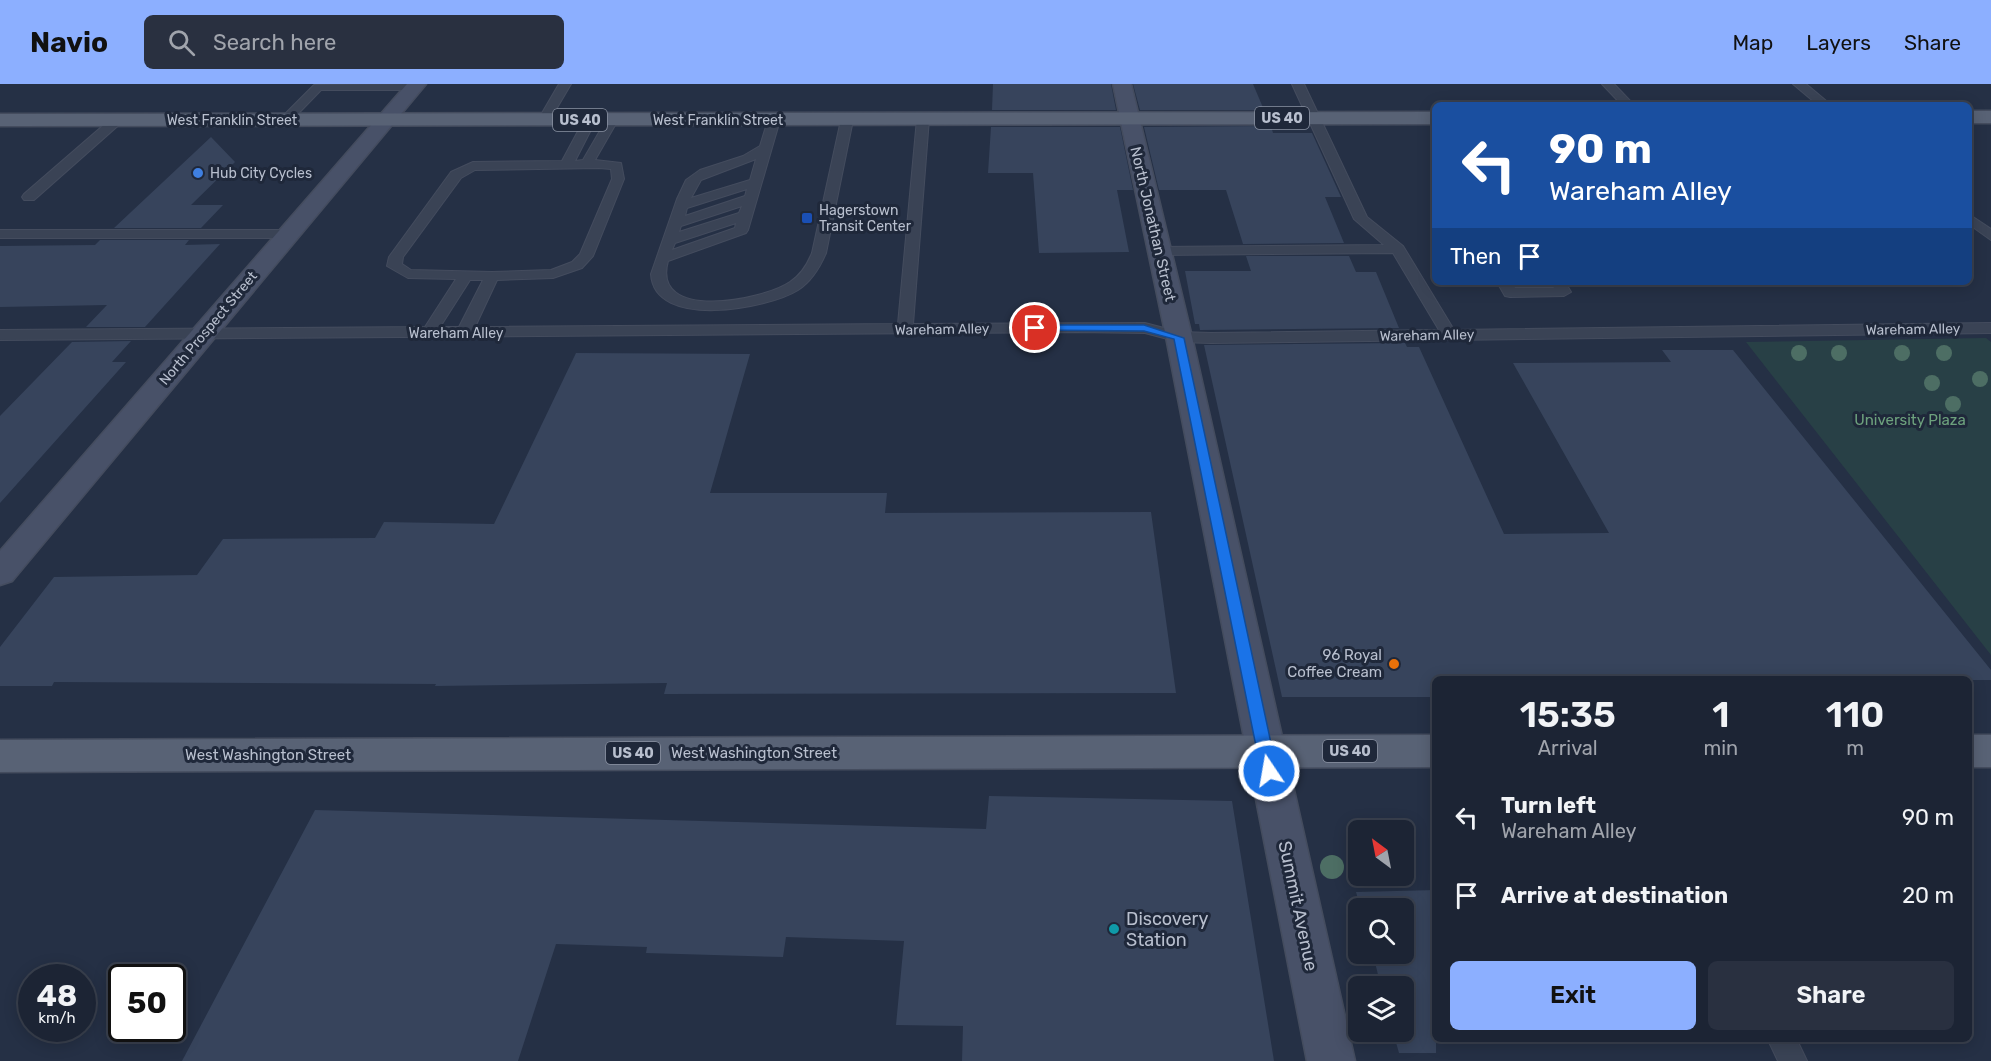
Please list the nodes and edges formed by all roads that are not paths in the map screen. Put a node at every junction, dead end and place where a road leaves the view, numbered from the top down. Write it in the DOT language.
graph roads {
  1 [pos="566,84"];
  2 [pos="1122,84"];
  3 [pos="1298,84"];
  4 [pos="1608,84"];
  5 [pos="1799,84"];
  6 [pos="416,85"];
  7 [pos="1625,102"];
  8 [pos="1821,102"];
  9 [pos="1972,117"];
  10 [pos="1991,117"];
  11 [pos="1129,118"];
  12 [pos="1315,118"];
  13 [pos="1432,118"];
  14 [pos="923,119"];
  15 [pos="0,120"];
  16 [pos="117,120"];
  17 [pos="285,120"];
  18 [pos="386,120"];
  19 [pos="544,120"];
  20 [pos="590,120"];
  21 [pos="612,120"];
  22 [pos="774,120"];
  23 [pos="847,120"];
  24 [pos="765,148"];
  25 [pos="567,164"];
  26 [pos="587,164"];
  27 [pos="760,166"];
  28 [pos="756,182"];
  29 [pos="689,190"];
  30 [pos="29,197"];
  31 [pos="752,198"];
  32 [pos="683,205"];
  33 [pos="747,214"];
  34 [pos="1972,221"];
  35 [pos="676,222"];
  36 [pos="0,234"];
  37 [pos="289,234"];
  38 [pos="1991,236"];
  39 [pos="669,240"];
  40 [pos="1398,249"];
  41 [pos="1159,251"];
  42 [pos="664,258"];
  43 [pos="466,275"];
  44 [pos="492,276"];
  45 [pos="1506,285"];
  46 [pos="1560,285"];
  47 [pos="1991,328"];
  48 [pos="905,330"];
  49 [pos="205,332"];
  50 [pos="429,333"];
  51 [pos="464,333"];
  52 [pos="0,335"];
  53 [pos="1449,335"];
  54 [pos="1179,338"];
  55 [pos="0,573"];
  56 [pos="1265,751"];
  57 [pos="1432,751"];
  58 [pos="1972,751"];
  59 [pos="1991,751"];
  60 [pos="0,756"];
  61 [pos="1783,1042"];
  62 [pos="1331,1061"];
  63 [pos="1793,1061"];
  1 -- 19 [label="lane"];
  2 -- 11 [label="main road, North Jonathan Street"];
  3 -- 12 [label="lane"];
  4 -- 7 [label="lane"];
  5 -- 8 [label="lane"];
  6 -- 17 [label="lane"];
  6 -- 18 [label="main road, North Prospect Street"];
  9 -- 10 [label="main road"];
  11 -- 12 [label="main road, West Franklin Street / US 40"];
  11 -- 14 [label="main road, West Franklin Street / US 40"];
  11 -- 41 [label="main road, North Jonathan Street"];
  12 -- 13 [label="main road, West Franklin Street / US 40"];
  12 -- 40 [label="lane"];
  14 -- 23 [label="main road, West Franklin Street / US 40"];
  14 -- 48 [label="lane"];
  15 -- 16 [label="main road, West Franklin Street / US 40"];
  16 -- 17 [label="main road, West Franklin Street / US 40"];
  16 -- 30 [label="lane"];
  17 -- 18 [label="main road, West Franklin Street / US 40"];
  18 -- 19 [label="main road, West Franklin Street / US 40"];
  18 -- 37 [label="main road, North Prospect Street"];
  19 -- 20 [label="main road, West Franklin Street / US 40"];
  20 -- 21 [label="main road, West Franklin Street / US 40"];
  20 -- 25 [label="lane"];
  21 -- 22 [label="main road, West Franklin Street / US 40"];
  21 -- 26 [label="lane"];
  22 -- 23 [label="main road, West Franklin Street / US 40"];
  22 -- 24 [label="lane"];
  23 -- 42 [label="lane"];
  24 -- 27 [label="lane"];
  24 -- 29 [label="lane"];
  25 -- 26 [label="lane"];
  25 -- 43 [label="lane"];
  26 -- 44 [label="lane"];
  27 -- 28 [label="lane"];
  27 -- 29 [label="lane"];
  28 -- 31 [label="lane"];
  28 -- 32 [label="lane"];
  29 -- 32 [label="lane"];
  31 -- 33 [label="lane"];
  31 -- 35 [label="lane"];
  32 -- 35 [label="lane"];
  33 -- 39 [label="lane"];
  33 -- 42 [label="lane"];
  34 -- 38 [label="lane"];
  35 -- 39 [label="lane"];
  36 -- 37 [label="lane"];
  37 -- 49 [label="main road, North Prospect Street"];
  39 -- 42 [label="lane"];
  40 -- 41 [label="lane"];
  40 -- 53 [label="lane"];
  41 -- 54 [label="main road, North Jonathan Street"];
  43 -- 44 [label="lane"];
  43 -- 50 [label="lane"];
  44 -- 51 [label="lane"];
  45 -- 46 [label="lane"];
  47 -- 53 [label="lane, Wareham Alley"];
  48 -- 51 [label="lane, Wareham Alley"];
  48 -- 54 [label="lane, Wareham Alley"];
  49 -- 50 [label="lane, Wareham Alley"];
  49 -- 52 [label="lane, Wareham Alley"];
  49 -- 55 [label="main road, North Prospect Street"];
  50 -- 51 [label="lane, Wareham Alley"];
  53 -- 54 [label="lane, Wareham Alley"];
  54 -- 56 [label="main road, North Jonathan Street"];
  56 -- 57 [label="main road, West Washington Street / US 40"];
  56 -- 60 [label="main road, West Washington Street / US 40"];
  56 -- 62 [label="main road, Summit Avenue"];
  58 -- 59 [label="main road"];
  61 -- 63 [label="lane"];
}
